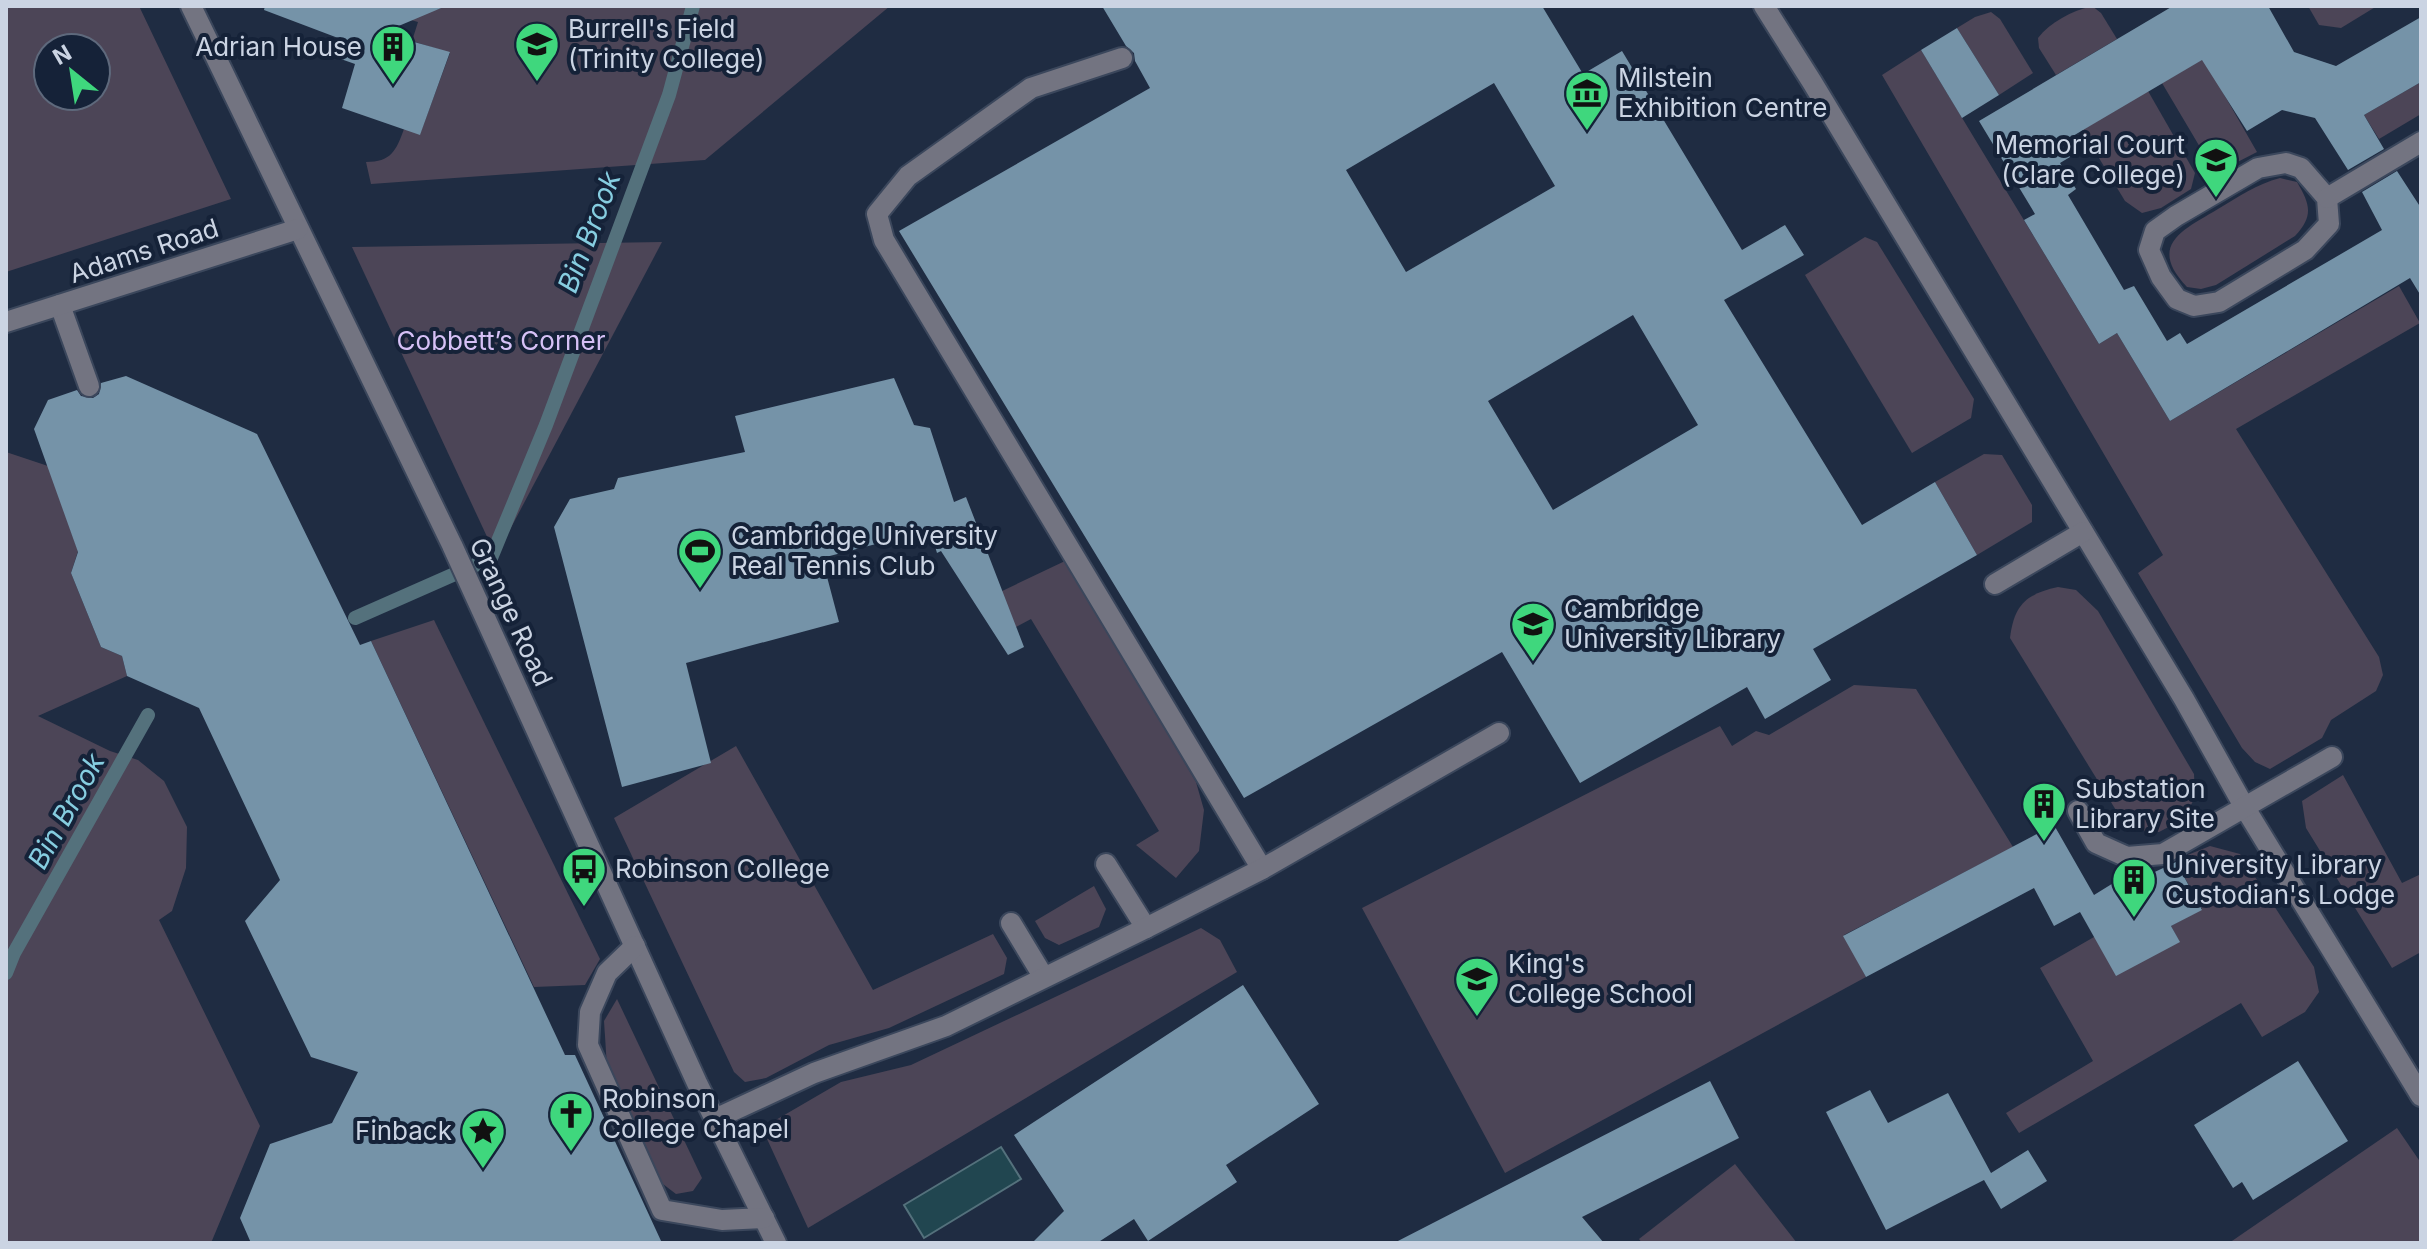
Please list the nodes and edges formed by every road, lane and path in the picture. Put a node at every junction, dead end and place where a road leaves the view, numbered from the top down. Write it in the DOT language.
graph roads {
  1 [pos="191,6"];
  2 [pos="1764,6"];
  3 [pos="1122,58"];
  4 [pos="2421,142"];
  5 [pos="2327,198"];
  6 [pos="298,229"];
  7 [pos="60,305"];
  8 [pos="6,322"];
  9 [pos="89,386"];
  10 [pos="2083,532"];
  11 [pos="1995,584"];
  12 [pos="1499,733"];
  13 [pos="2332,757"];
  14 [pos="2245,808"];
  15 [pos="2078,811"];
  16 [pos="1106,864"];
  17 [pos="1262,869"];
  18 [pos="1011,923"];
  19 [pos="1146,928"];
  20 [pos="635,946"];
  21 [pos="1043,976"];
  22 [pos="2421,1096"];
  23 [pos="715,1119"];
  24 [pos="764,1218"];
  25 [pos="776,1243"];
  1 -- 6 [label="street, Grange Road"];
  2 -- 10 [label="street"];
  3 -- 17 [label="street"];
  4 -- 5 [label="street"];
  5 -- 5 [label="street"];
  6 -- 7 [label="street, Adams Road"];
  6 -- 20 [label="street, Grange Road"];
  7 -- 8 [label="street, Adams Road"];
  7 -- 9 [label="street"];
  10 -- 11 [label="street"];
  10 -- 14 [label="street"];
  12 -- 17 [label="street"];
  13 -- 14 [label="street"];
  14 -- 15 [label="street"];
  14 -- 22 [label="street"];
  16 -- 19 [label="street"];
  17 -- 19 [label="street"];
  18 -- 21 [label="street"];
  19 -- 21 [label="street"];
  20 -- 23 [label="street, Grange Road"];
  20 -- 24 [label="street"];
  21 -- 23 [label="street"];
  23 -- 24 [label="street, Grange Road"];
  24 -- 25 [label="street, Grange Road"];
}
